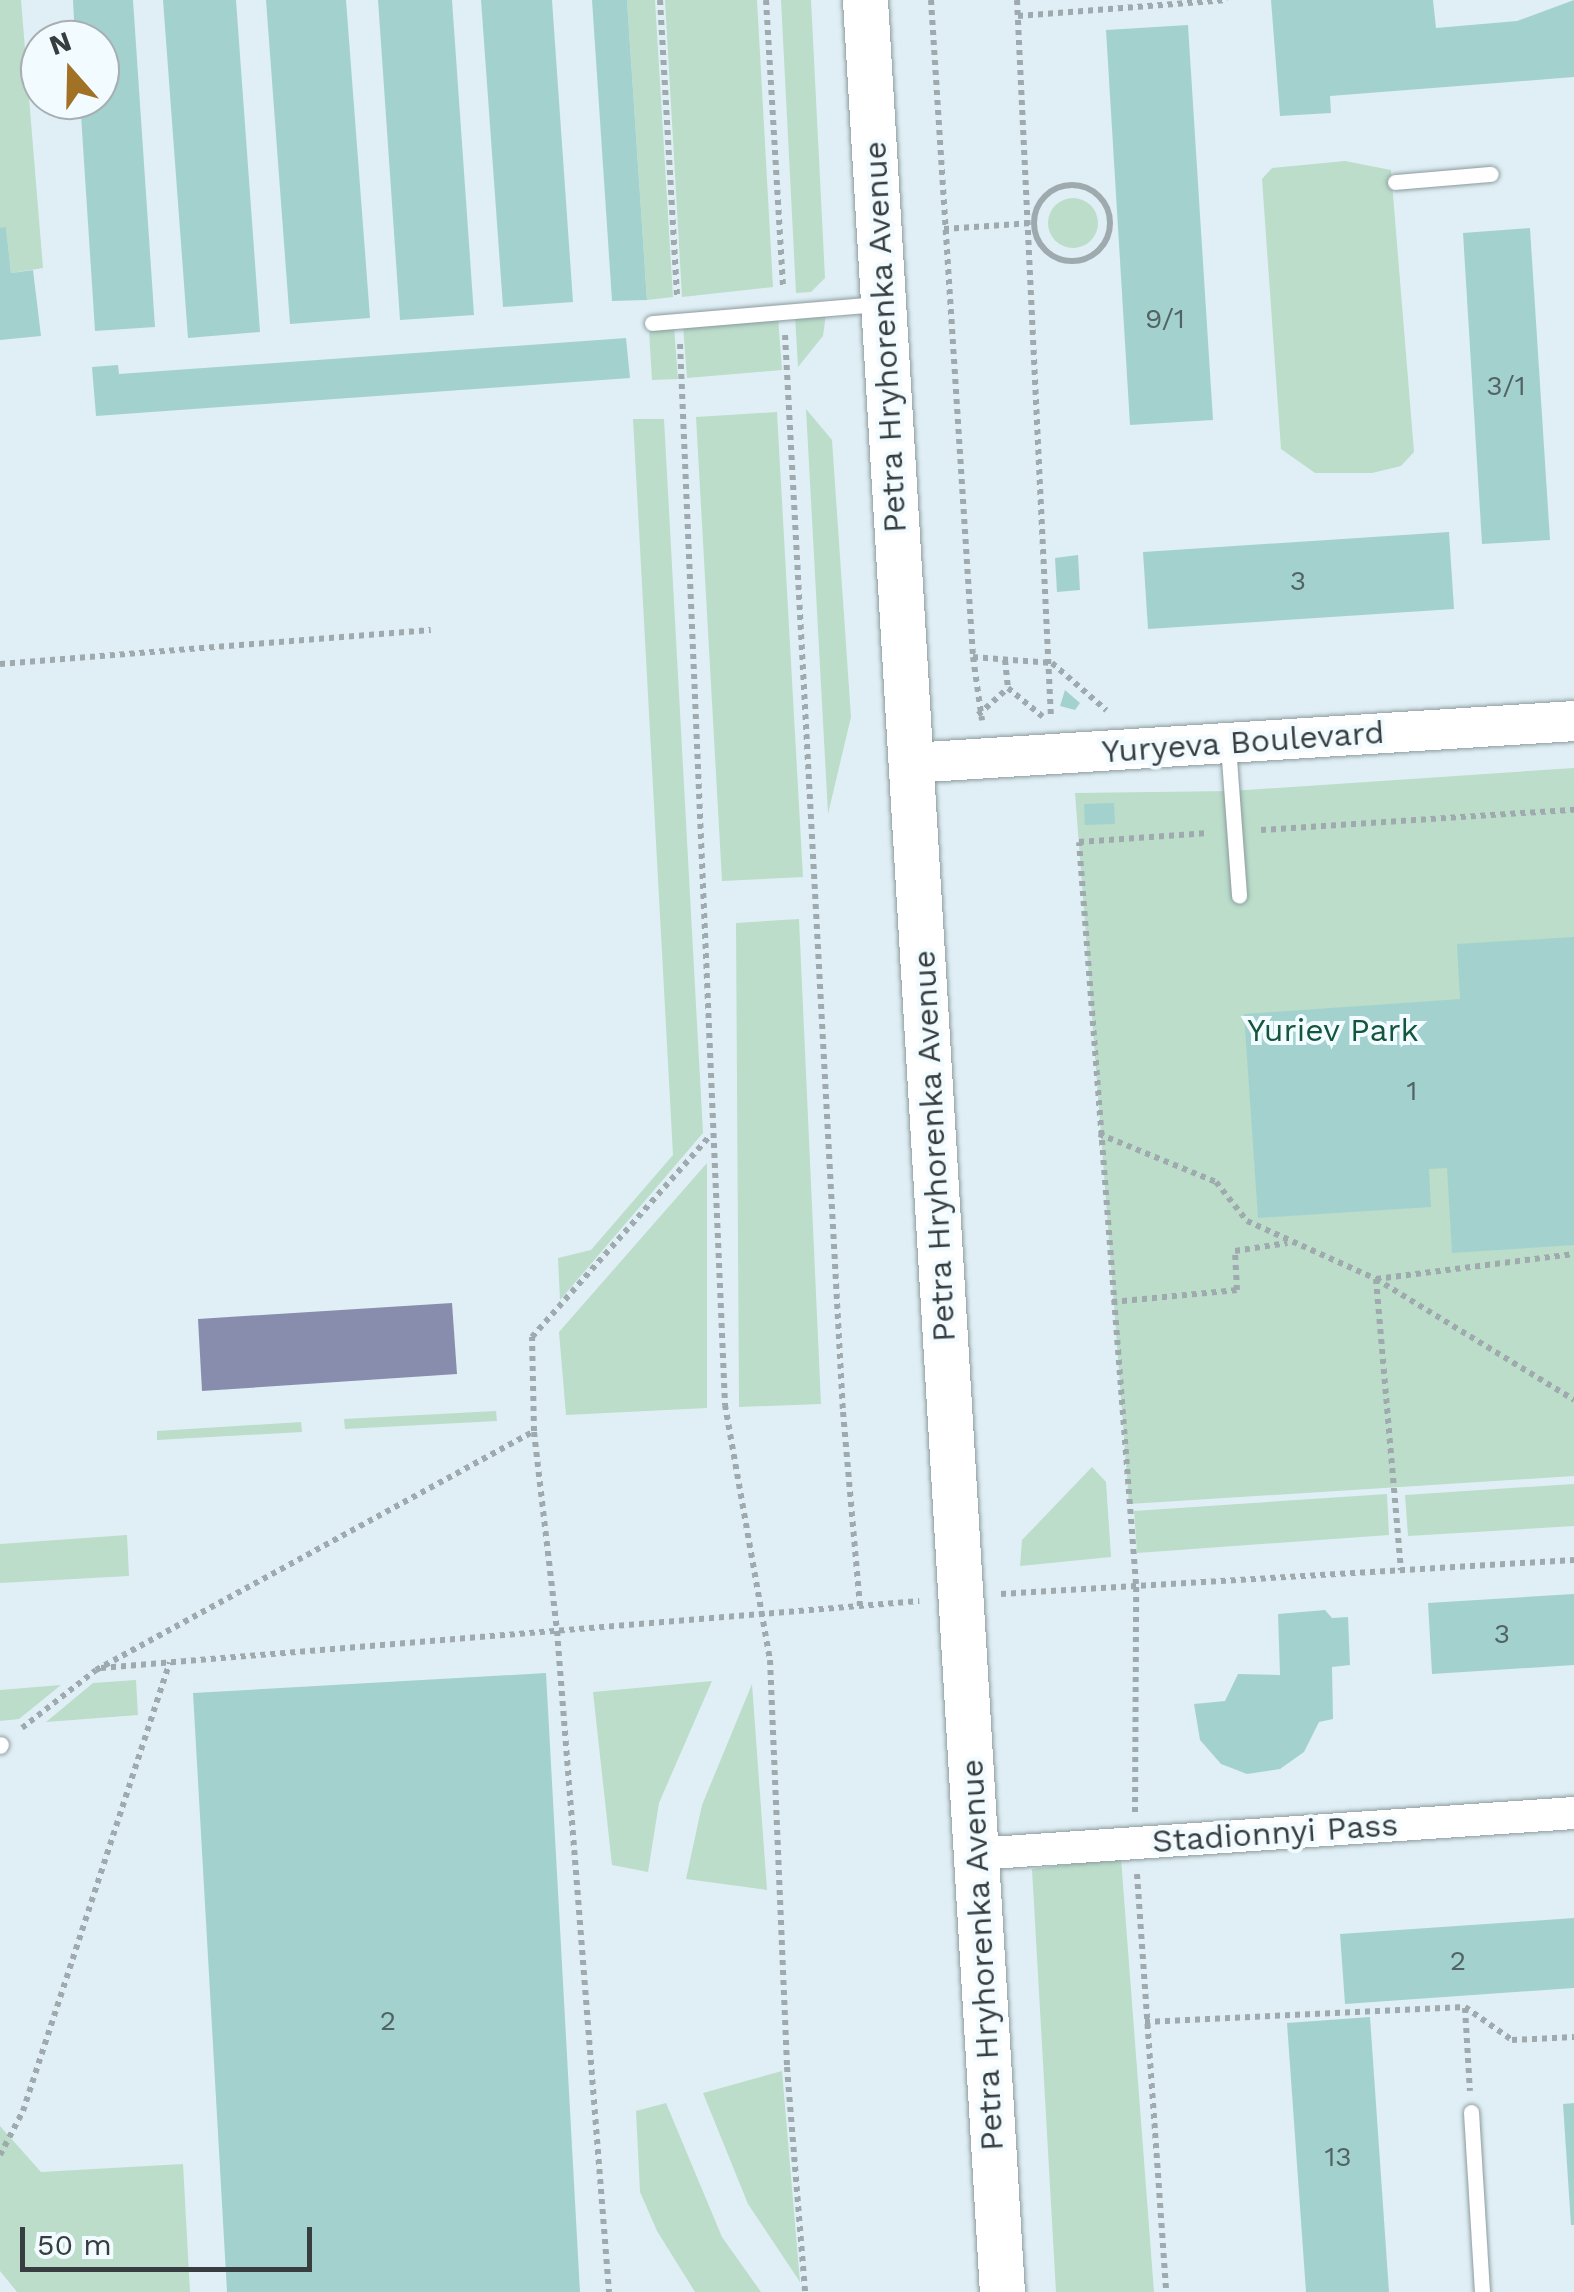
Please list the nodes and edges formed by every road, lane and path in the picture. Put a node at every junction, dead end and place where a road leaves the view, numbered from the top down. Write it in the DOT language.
graph roads {
  1 [pos="660,0"];
  2 [pos="766,0"];
  3 [pos="865,0"];
  4 [pos="932,0"];
  5 [pos="1017,0"];
  6 [pos="1228,0"];
  7 [pos="1018,16"];
  8 [pos="1491,174"];
  9 [pos="1395,182"];
  10 [pos="1031,223"];
  11 [pos="944,229"];
  12 [pos="883,304"];
  13 [pos="785,312"];
  14 [pos="678,321"];
  15 [pos="652,324"];
  16 [pos="431,630"];
  17 [pos="973,657"];
  18 [pos="1005,660"];
  19 [pos="0,664"];
  20 [pos="1052,664"];
  21 [pos="1008,688"];
  22 [pos="978,715"];
  23 [pos="1116,718"];
  24 [pos="1574,721"];
  25 [pos="1051,724"];
  26 [pos="1033,725"];
  27 [pos="998,728"];
  28 [pos="1228,741"];
  29 [pos="911,762"];
  30 [pos="1574,810"];
  31 [pos="1233,832"];
  32 [pos="1239,896"];
  33 [pos="1099,1134"];
  34 [pos="709,1137"];
  35 [pos="1289,1242"];
  36 [pos="1574,1254"];
  37 [pos="1376,1279"];
  38 [pos="1112,1302"];
  39 [pos="1574,1400"];
  40 [pos="534,1431"];
  41 [pos="1574,1560"];
  42 [pos="1402,1570"];
  43 [pos="1136,1584"];
  44 [pos="961,1598"];
  45 [pos="860,1606"];
  46 [pos="762,1615"];
  47 [pos="557,1631"];
  48 [pos="170,1662"];
  49 [pos="101,1668"];
  50 [pos="1,1745"];
  51 [pos="1574,1812"];
  52 [pos="1135,1843"];
  53 [pos="976,1854"];
  54 [pos="1465,2007"];
  55 [pos="1145,2022"];
  56 [pos="1574,2037"];
  57 [pos="1471,2112"];
  58 [pos="0,2155"];
  59 [pos="609,2292"];
  60 [pos="804,2292"];
  61 [pos="1002,2292"];
  62 [pos="1166,2292"];
  63 [pos="1482,2292"];
  1 -- 14 [label="path"];
  2 -- 13 [label="path"];
  3 -- 12 [label="main road, Petra Hryhorenka Avenue"];
  4 -- 11 [label="path"];
  5 -- 7 [label="path"];
  6 -- 7 [label="path"];
  7 -- 10 [label="path"];
  8 -- 9 [label="lane"];
  10 -- 10 [label="path"];
  10 -- 11 [label="path"];
  10 -- 20 [label="path"];
  11 -- 17 [label="path"];
  12 -- 13 [label="lane"];
  12 -- 29 [label="main road, Petra Hryhorenka Avenue"];
  13 -- 14 [label="lane"];
  13 -- 45 [label="path"];
  14 -- 15 [label="lane"];
  14 -- 34 [label="path"];
  16 -- 19 [label="path"];
  17 -- 18 [label="path"];
  17 -- 22 [label="path"];
  18 -- 20 [label="path"];
  18 -- 21 [label="path"];
  20 -- 23 [label="path"];
  20 -- 25 [label="path"];
  21 -- 22 [label="path"];
  21 -- 25 [label="path"];
  22 -- 27 [label="path"];
  24 -- 28 [label="street, Yuryeva Boulevard"];
  25 -- 26 [label="path"];
  28 -- 29 [label="street, Yuryeva Boulevard"];
  28 -- 31 [label="lane"];
  29 -- 44 [label="main road, Petra Hryhorenka Avenue"];
  30 -- 31 [label="path"];
  31 -- 32 [label="lane"];
  31 -- 33 [label="path"];
  33 -- 35 [label="path"];
  33 -- 38 [label="path"];
  34 -- 40 [label="path"];
  34 -- 46 [label="path"];
  35 -- 37 [label="path"];
  35 -- 38 [label="path"];
  36 -- 37 [label="path"];
  37 -- 39 [label="path"];
  37 -- 42 [label="path"];
  38 -- 43 [label="path"];
  40 -- 47 [label="path"];
  40 -- 49 [label="path"];
  41 -- 42 [label="path"];
  42 -- 43 [label="path"];
  43 -- 44 [label="path"];
  43 -- 52 [label="path"];
  44 -- 45 [label="path"];
  44 -- 53 [label="main road, Petra Hryhorenka Avenue"];
  45 -- 46 [label="path"];
  46 -- 47 [label="path"];
  46 -- 60 [label="path"];
  47 -- 48 [label="path"];
  47 -- 59 [label="path"];
  48 -- 49 [label="path"];
  48 -- 58 [label="path"];
  49 -- 50 [label="path"];
  51 -- 52 [label="street, Stadionnyi Pass"];
  52 -- 53 [label="street, Stadionnyi Pass"];
  52 -- 55 [label="path"];
  53 -- 61 [label="main road, Petra Hryhorenka Avenue"];
  54 -- 55 [label="path"];
  54 -- 56 [label="path"];
  54 -- 57 [label="path"];
  55 -- 62 [label="path"];
  57 -- 63 [label="lane"];
}
